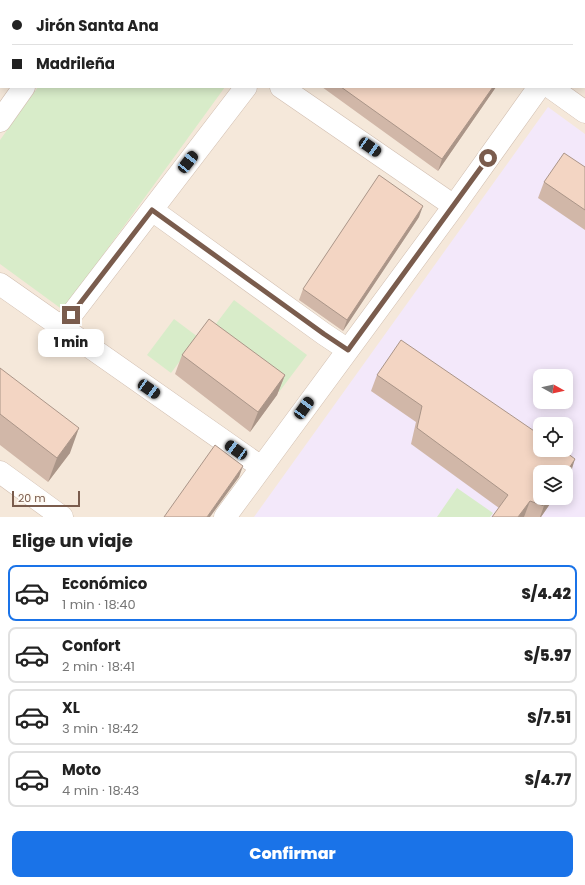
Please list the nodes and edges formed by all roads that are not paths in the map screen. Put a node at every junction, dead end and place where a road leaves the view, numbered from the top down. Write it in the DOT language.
graph roads {
  1 [pos="23,88"];
  2 [pos="245,88"];
  3 [pos="282,88"];
  4 [pos="538,88"];
  5 [pos="551,88"];
  6 [pos="585,112"];
  7 [pos="0,121"];
  8 [pos="454,206"];
  9 [pos="152,210"];
  10 [pos="0,284"];
  11 [pos="62,327"];
  12 [pos="348,350"];
  13 [pos="261,467"];
  14 [pos="0,472"];
  15 [pos="62,517"];
  16 [pos="225,517"];
  1 -- 7 [label="street"];
  2 -- 9 [label="street"];
  3 -- 8 [label="street"];
  4 -- 8 [label="street"];
  5 -- 6 [label="street"];
  8 -- 12 [label="street"];
  9 -- 11 [label="street"];
  9 -- 12 [label="street"];
  10 -- 11 [label="street"];
  11 -- 13 [label="street"];
  12 -- 13 [label="street"];
  13 -- 16 [label="street"];
  14 -- 15 [label="street"];
}
